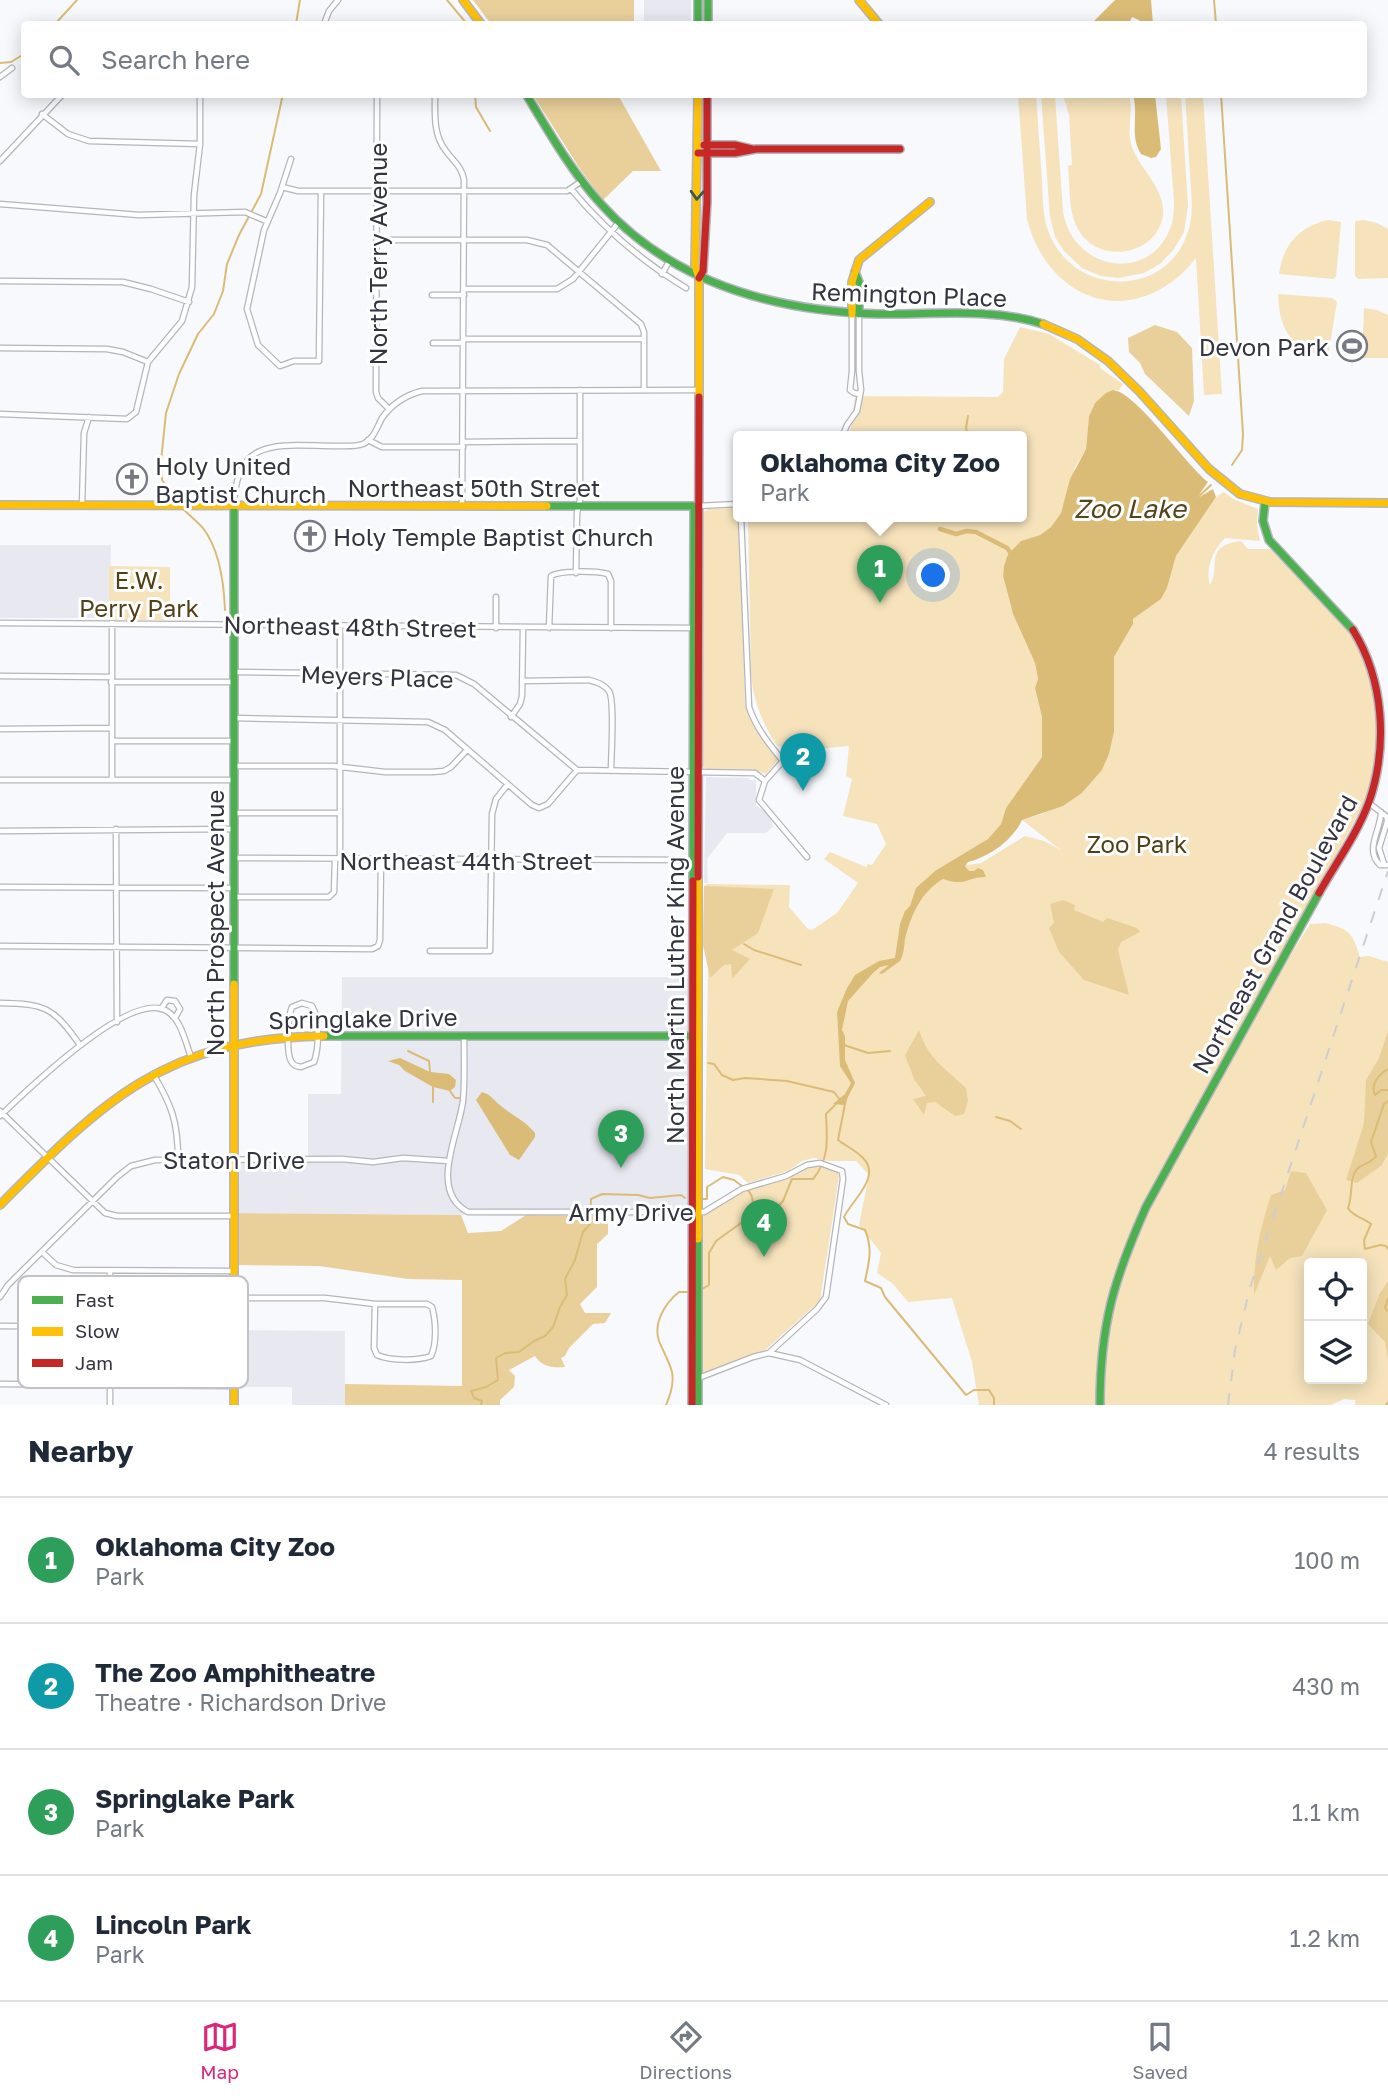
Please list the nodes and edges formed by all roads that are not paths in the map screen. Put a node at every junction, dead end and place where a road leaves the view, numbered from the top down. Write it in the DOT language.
graph roads {
  1 [pos="338,0"];
  2 [pos="463,0"];
  3 [pos="698,0"];
  4 [pos="708,0"];
  5 [pos="859,0"];
  6 [pos="325,21"];
  7 [pos="479,21"];
  8 [pos="698,21"];
  9 [pos="708,21"];
  10 [pos="876,21"];
  11 [pos="12,68"];
  12 [pos="0,77"];
  13 [pos="59,98"];
  14 [pos="200,98"];
  15 [pos="377,98"];
  16 [pos="435,98"];
  17 [pos="529,98"];
  18 [pos="698,98"];
  19 [pos="707,98"];
  20 [pos="42,114"];
  21 [pos="200,144"];
  22 [pos="698,149"];
  23 [pos="707,149"];
  24 [pos="900,149"];
  25 [pos="291,159"];
  26 [pos="0,161"];
  27 [pos="582,181"];
  28 [pos="282,187"];
  29 [pos="571,189"];
  30 [pos="321,191"];
  31 [pos="377,191"];
  32 [pos="465,191"];
  33 [pos="930,202"];
  34 [pos="0,204"];
  35 [pos="194,214"];
  36 [pos="266,221"];
  37 [pos="619,222"];
  38 [pos="610,233"];
  39 [pos="377,240"];
  40 [pos="464,241"];
  41 [pos="670,260"];
  42 [pos="579,271"];
  43 [pos="662,274"];
  44 [pos="699,278"];
  45 [pos="0,281"];
  46 [pos="686,289"];
  47 [pos="464,292"];
  48 [pos="432,295"];
  49 [pos="189,302"];
  50 [pos="856,314"];
  51 [pos="644,339"];
  52 [pos="464,341"];
  53 [pos="433,343"];
  54 [pos="0,348"];
  55 [pos="148,362"];
  56 [pos="464,390"];
  57 [pos="580,390"];
  58 [pos="644,390"];
  59 [pos="699,390"];
  60 [pos="860,394"];
  61 [pos="389,409"];
  62 [pos="0,414"];
  63 [pos="89,417"];
  64 [pos="844,431"];
  65 [pos="368,440"];
  66 [pos="580,441"];
  67 [pos="463,444"];
  68 [pos="1265,502"];
  69 [pos="1388,503"];
  70 [pos="733,504"];
  71 [pos="0,505"];
  72 [pos="82,505"];
  73 [pos="234,505"];
  74 [pos="462,506"];
  75 [pos="578,506"];
  76 [pos="698,506"];
  77 [pos="741,522"];
  78 [pos="576,573"];
  79 [pos="496,597"];
  80 [pos="0,623"];
  81 [pos="112,623"];
  82 [pos="234,625"];
  83 [pos="340,627"];
  84 [pos="496,628"];
  85 [pos="523,628"];
  86 [pos="549,628"];
  87 [pos="611,628"];
  88 [pos="697,628"];
  89 [pos="234,672"];
  90 [pos="340,673"];
  91 [pos="0,677"];
  92 [pos="111,679"];
  93 [pos="522,681"];
  94 [pos="234,682"];
  95 [pos="511,717"];
  96 [pos="234,718"];
  97 [pos="340,720"];
  98 [pos="111,728"];
  99 [pos="0,729"];
  100 [pos="112,741"];
  101 [pos="234,741"];
  102 [pos="467,750"];
  103 [pos="800,750"];
  104 [pos="783,761"];
  105 [pos="234,766"];
  106 [pos="340,767"];
  107 [pos="577,770"];
  108 [pos="611,771"];
  109 [pos="696,771"];
  110 [pos="0,780"];
  111 [pos="112,780"];
  112 [pos="234,780"];
  113 [pos="765,781"];
  114 [pos="508,784"];
  115 [pos="1369,803"];
  116 [pos="234,813"];
  117 [pos="340,813"];
  118 [pos="1384,821"];
  119 [pos="116,829"];
  120 [pos="234,829"];
  121 [pos="0,831"];
  122 [pos="807,857"];
  123 [pos="234,858"];
  124 [pos="337,859"];
  125 [pos="381,860"];
  126 [pos="491,860"];
  127 [pos="696,860"];
  128 [pos="1386,865"];
  129 [pos="0,887"];
  130 [pos="116,888"];
  131 [pos="234,888"];
  132 [pos="233,897"];
  133 [pos="0,946"];
  134 [pos="117,946"];
  135 [pos="234,947"];
  136 [pos="430,951"];
  137 [pos="0,1003"];
  138 [pos="161,1009"];
  139 [pos="175,1018"];
  140 [pos="117,1022"];
  141 [pos="316,1035"];
  142 [pos="289,1036"];
  143 [pos="464,1036"];
  144 [pos="696,1036"];
  145 [pos="233,1044"];
  146 [pos="80,1045"];
  147 [pos="191,1057"];
  148 [pos="153,1074"];
  149 [pos="1,1114"];
  150 [pos="47,1158"];
  151 [pos="178,1159"];
  152 [pos="233,1159"];
  153 [pos="449,1161"];
  154 [pos="92,1202"];
  155 [pos="0,1205"];
  156 [pos="695,1212"];
  157 [pos="233,1216"];
  158 [pos="42,1252"];
  159 [pos="110,1270"];
  160 [pos="234,1271"];
  161 [pos="110,1276"];
  162 [pos="234,1276"];
  163 [pos="0,1297"];
  164 [pos="248,1298"];
  165 [pos="375,1304"];
  166 [pos="0,1326"];
  167 [pos="18,1326"];
  168 [pos="769,1353"];
  169 [pos="695,1379"];
  170 [pos="0,1384"];
  171 [pos="18,1384"];
  172 [pos="692,1405"];
  173 [pos="698,1405"];
  174 [pos="886,1405"];
  175 [pos="1100,1405"];
  1 -- 6 [label="street"];
  2 -- 7 [label="street"];
  3 -- 8 [label="street"];
  4 -- 9 [label="street"];
  5 -- 10 [label="street"];
  11 -- 12 [label="street"];
  13 -- 20 [label="street"];
  14 -- 21 [label="street"];
  15 -- 31 [label="street, North Terry Avenue"];
  16 -- 32 [label="street"];
  17 -- 27 [label="street"];
  18 -- 22 [label="street, North Martin Luther King Avenue"];
  19 -- 23 [label="street, North Martin Luther King Avenue"];
  20 -- 21 [label="street"];
  20 -- 26 [label="street"];
  21 -- 35 [label="street"];
  22 -- 23 [label="street"];
  22 -- 44 [label="street, North Martin Luther King Avenue, one-way"];
  23 -- 24 [label="street"];
  23 -- 44 [label="street, North Martin Luther King Avenue"];
  25 -- 28 [label="street"];
  27 -- 29 [label="street"];
  27 -- 37 [label="street"];
  28 -- 30 [label="street"];
  28 -- 36 [label="street"];
  29 -- 32 [label="street"];
  29 -- 38 [label="street"];
  30 -- 31 [label="street"];
  30 -- 36 [label="street"];
  31 -- 32 [label="street"];
  31 -- 39 [label="street, North Terry Avenue"];
  32 -- 40 [label="street"];
  33 -- 50 [label="street"];
  34 -- 35 [label="street"];
  35 -- 36 [label="street"];
  35 -- 49 [label="street"];
  37 -- 38 [label="street"];
  37 -- 41 [label="street"];
  38 -- 42 [label="street"];
  38 -- 43 [label="street"];
  39 -- 40 [label="street"];
  39 -- 61 [label="street, North Terry Avenue"];
  40 -- 42 [label="street"];
  40 -- 47 [label="street"];
  41 -- 43 [label="street"];
  41 -- 44 [label="street"];
  42 -- 47 [label="street"];
  42 -- 51 [label="street"];
  43 -- 46 [label="street"];
  44 -- 50 [label="street, Remington Place"];
  44 -- 59 [label="street, North Martin Luther King Avenue"];
  45 -- 49 [label="street"];
  47 -- 48 [label="street"];
  47 -- 52 [label="street"];
  49 -- 55 [label="street"];
  50 -- 60 [label="street"];
  50 -- 60 [label="street"];
  50 -- 68 [label="street, Remington Place"];
  51 -- 52 [label="street"];
  51 -- 58 [label="street"];
  52 -- 53 [label="street"];
  52 -- 56 [label="street"];
  54 -- 55 [label="street"];
  55 -- 63 [label="street"];
  56 -- 57 [label="street"];
  56 -- 61 [label="street"];
  56 -- 67 [label="street"];
  57 -- 58 [label="street"];
  57 -- 66 [label="street"];
  58 -- 59 [label="street"];
  59 -- 76 [label="street, North Martin Luther King Avenue"];
  60 -- 64 [label="street"];
  61 -- 65 [label="street"];
  62 -- 63 [label="street"];
  63 -- 72 [label="street"];
  65 -- 67 [label="street"];
  65 -- 73 [label="street, North Prospect Avenue"];
  66 -- 67 [label="street"];
  66 -- 75 [label="street"];
  67 -- 74 [label="street"];
  68 -- 69 [label="street"];
  68 -- 115 [label="street, Northeast Grand Boulevard"];
  70 -- 76 [label="street, Northeast 50th Street"];
  71 -- 72 [label="street, Northeast 50th Street"];
  72 -- 73 [label="street, Northeast 50th Street"];
  73 -- 74 [label="street, Northeast 50th Street"];
  73 -- 82 [label="street, North Prospect Avenue"];
  74 -- 75 [label="street, Northeast 50th Street"];
  75 -- 76 [label="street, Northeast 50th Street"];
  75 -- 78 [label="street"];
  76 -- 88 [label="street, North Martin Luther King Avenue"];
  77 -- 104 [label="street"];
  78 -- 86 [label="street"];
  78 -- 87 [label="street"];
  79 -- 84 [label="street"];
  80 -- 81 [label="street, Northeast 48th Street"];
  81 -- 82 [label="street, Northeast 48th Street"];
  81 -- 92 [label="street"];
  82 -- 83 [label="street, Northeast 48th Street"];
  82 -- 89 [label="street, North Prospect Avenue"];
  83 -- 84 [label="street, Northeast 48th Street"];
  83 -- 90 [label="street"];
  84 -- 85 [label="street, Northeast 48th Street"];
  85 -- 86 [label="street, Northeast 48th Street"];
  85 -- 93 [label="street"];
  86 -- 87 [label="street, Northeast 48th Street"];
  87 -- 88 [label="street, Northeast 48th Street"];
  88 -- 109 [label="street, North Martin Luther King Avenue"];
  89 -- 90 [label="street, Meyers Place"];
  89 -- 94 [label="street, North Prospect Avenue"];
  90 -- 95 [label="street, Meyers Place"];
  90 -- 97 [label="street"];
  91 -- 92 [label="street"];
  92 -- 94 [label="street"];
  92 -- 98 [label="street"];
  93 -- 95 [label="street"];
  93 -- 108 [label="street"];
  94 -- 96 [label="street, North Prospect Avenue"];
  95 -- 107 [label="street, Meyers Place"];
  96 -- 97 [label="street"];
  96 -- 101 [label="street, North Prospect Avenue"];
  97 -- 102 [label="street"];
  97 -- 106 [label="street"];
  98 -- 99 [label="street"];
  98 -- 100 [label="street"];
  100 -- 101 [label="street"];
  100 -- 111 [label="street"];
  101 -- 105 [label="street, North Prospect Avenue"];
  102 -- 106 [label="street"];
  102 -- 114 [label="street"];
  103 -- 104 [label="street"];
  104 -- 113 [label="street"];
  105 -- 106 [label="street"];
  105 -- 112 [label="street, North Prospect Avenue"];
  106 -- 117 [label="street"];
  107 -- 108 [label="street"];
  107 -- 114 [label="street"];
  108 -- 109 [label="street"];
  109 -- 113 [label="street"];
  109 -- 127 [label="street, North Martin Luther King Avenue"];
  110 -- 111 [label="street"];
  111 -- 112 [label="street"];
  112 -- 116 [label="street, North Prospect Avenue"];
  113 -- 122 [label="street"];
  114 -- 126 [label="street"];
  115 -- 118 [label="street"];
  115 -- 175 [label="street, Northeast Grand Boulevard"];
  116 -- 117 [label="street"];
  116 -- 120 [label="street, North Prospect Avenue"];
  117 -- 124 [label="street"];
  118 -- 128 [label="street"];
  119 -- 120 [label="street"];
  119 -- 121 [label="street"];
  119 -- 130 [label="street"];
  120 -- 123 [label="street, North Prospect Avenue"];
  123 -- 124 [label="street, Northeast 44th Street"];
  123 -- 131 [label="street, North Prospect Avenue"];
  124 -- 125 [label="street, Northeast 44th Street"];
  124 -- 132 [label="street"];
  125 -- 126 [label="street, Northeast 44th Street"];
  125 -- 135 [label="street"];
  126 -- 127 [label="street, Northeast 44th Street"];
  126 -- 136 [label="street"];
  127 -- 144 [label="street, North Martin Luther King Avenue"];
  129 -- 130 [label="street"];
  130 -- 131 [label="street"];
  130 -- 134 [label="street"];
  131 -- 132 [label="street, North Prospect Avenue"];
  132 -- 135 [label="street, North Prospect Avenue"];
  133 -- 134 [label="street"];
  134 -- 135 [label="street"];
  134 -- 140 [label="street"];
  135 -- 145 [label="street, North Prospect Avenue"];
  137 -- 146 [label="street"];
  138 -- 139 [label="street"];
  138 -- 139 [label="street"];
  138 -- 140 [label="street"];
  139 -- 147 [label="street"];
  140 -- 146 [label="street"];
  141 -- 142 [label="street, Springlake Drive"];
  141 -- 142 [label="street"];
  141 -- 142 [label="street"];
  141 -- 143 [label="street, Springlake Drive"];
  142 -- 145 [label="street, Springlake Drive"];
  143 -- 144 [label="street, Springlake Drive"];
  143 -- 153 [label="street, Army Drive"];
  144 -- 156 [label="street, North Martin Luther King Avenue"];
  145 -- 147 [label="street, Springlake Drive"];
  145 -- 152 [label="street, North Prospect Avenue"];
  146 -- 149 [label="street"];
  147 -- 148 [label="street, Springlake Drive"];
  148 -- 150 [label="street, Springlake Drive"];
  148 -- 151 [label="street"];
  149 -- 150 [label="street"];
  150 -- 154 [label="street"];
  150 -- 155 [label="street, Springlake Drive"];
  151 -- 152 [label="street, Staton Drive"];
  151 -- 154 [label="street, Staton Drive"];
  152 -- 153 [label="street, Staton Drive"];
  152 -- 157 [label="street, North Prospect Avenue"];
  153 -- 156 [label="street, Army Drive"];
  154 -- 157 [label="street"];
  154 -- 158 [label="street, Staton Drive"];
  156 -- 168 [label="street, Army Drive"];
  156 -- 169 [label="street, North Martin Luther King Avenue"];
  157 -- 160 [label="street, North Prospect Avenue"];
  158 -- 159 [label="street"];
  158 -- 163 [label="street, Staton Drive"];
  159 -- 160 [label="street"];
  159 -- 161 [label="street"];
  160 -- 162 [label="street, North Prospect Avenue"];
  164 -- 165 [label="street"];
  165 -- 165 [label="street"];
  166 -- 167 [label="street"];
  168 -- 169 [label="street"];
  168 -- 174 [label="street"];
  169 -- 172 [label="street, North Martin Luther King Avenue"];
  169 -- 173 [label="street, North Martin Luther King Avenue"];
  170 -- 171 [label="street"];
}
